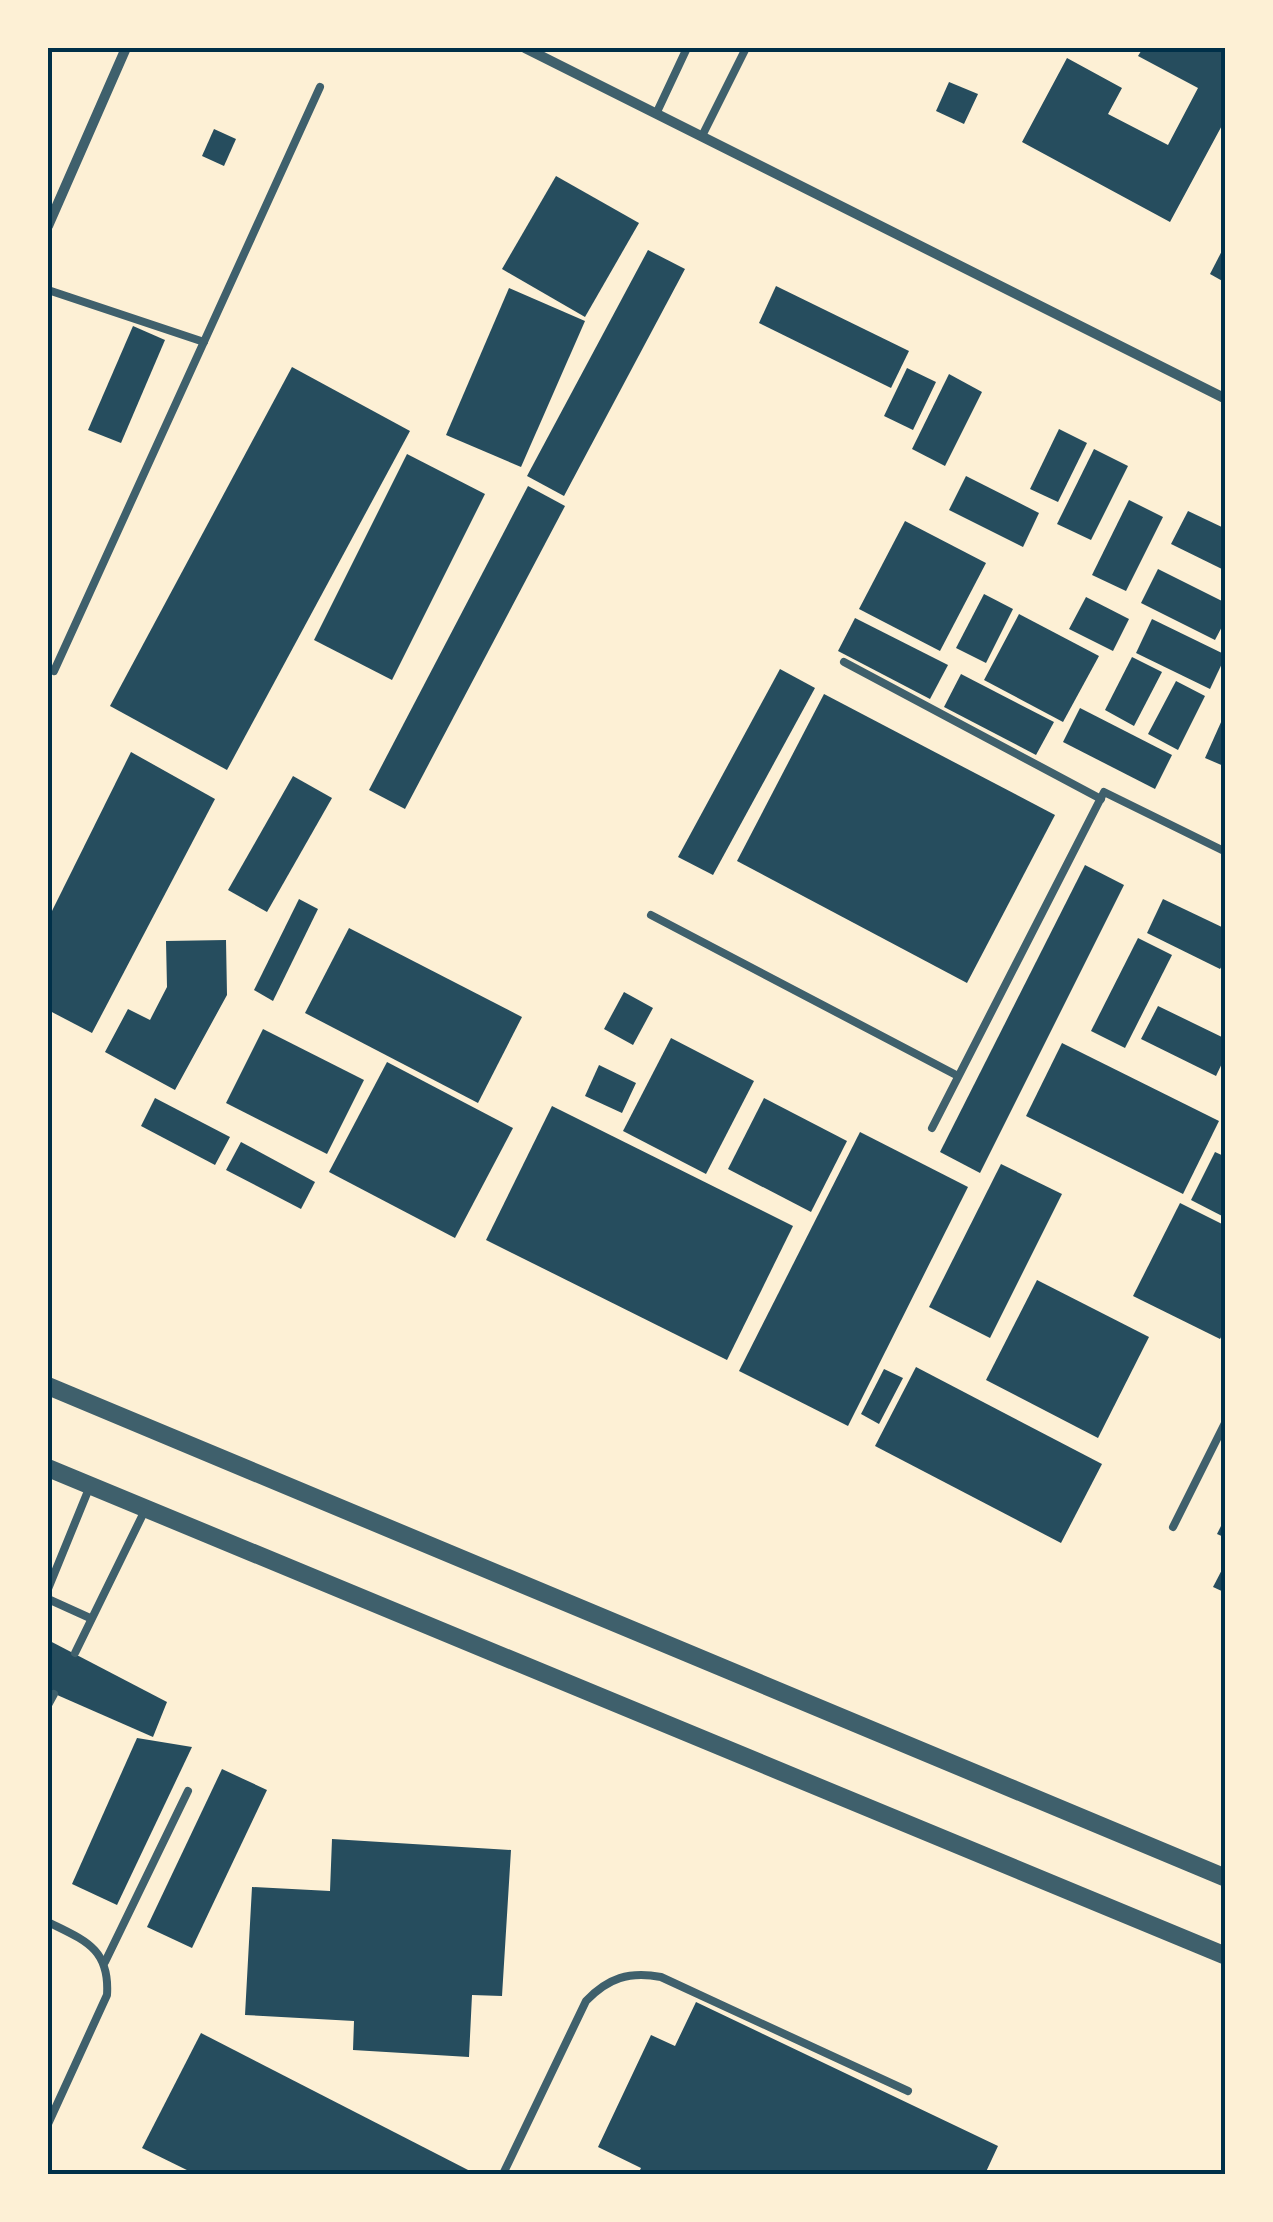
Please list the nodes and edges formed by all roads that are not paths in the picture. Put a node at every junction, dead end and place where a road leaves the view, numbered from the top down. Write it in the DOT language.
graph roads {
  1 [pos="126,48"];
  2 [pos="525,48"];
  3 [pos="687,48"];
  4 [pos="746,48"];
  5 [pos="320,87"];
  6 [pos="656,114"];
  7 [pos="702,136"];
  8 [pos="48,226"];
  9 [pos="48,290"];
  10 [pos="204,342"];
  11 [pos="1226,399"];
  12 [pos="844,662"];
  13 [pos="54,671"];
  14 [pos="1101,799"];
  15 [pos="1226,852"];
  16 [pos="651,915"];
  17 [pos="958,1076"];
  18 [pos="932,1128"];
  19 [pos="48,1386"];
  20 [pos="1226,1420"];
  21 [pos="48,1468"];
  22 [pos="90,1486"];
  23 [pos="146,1508"];
  24 [pos="1173,1527"];
  25 [pos="48,1590"];
  26 [pos="48,1599"];
  27 [pos="90,1618"];
  28 [pos="75,1652"];
  29 [pos="54,1694"];
  30 [pos="48,1706"];
  31 [pos="188,1791"];
  32 [pos="1226,1878"];
  33 [pos="48,1922"];
  34 [pos="1226,1956"];
  35 [pos="105,1962"];
  36 [pos="908,2091"];
  37 [pos="48,2124"];
  38 [pos="503,2174"];
  1 -- 8 [label="street"];
  2 -- 6 [label="street"];
  3 -- 6 [label="lane"];
  4 -- 7 [label="lane"];
  5 -- 10 [label="lane"];
  6 -- 7 [label="street"];
  7 -- 11 [label="street"];
  9 -- 10 [label="lane"];
  10 -- 13 [label="lane"];
  12 -- 14 [label="lane"];
  14 -- 15 [label="lane"];
  14 -- 17 [label="lane"];
  16 -- 17 [label="lane"];
  17 -- 18 [label="lane"];
  19 -- 32 [label="street"];
  20 -- 24 [label="lane"];
  21 -- 22 [label="street"];
  22 -- 23 [label="street"];
  22 -- 25 [label="lane"];
  23 -- 27 [label="lane"];
  23 -- 34 [label="street"];
  26 -- 27 [label="lane"];
  27 -- 28 [label="lane"];
  29 -- 30 [label="lane"];
  31 -- 35 [label="lane"];
  33 -- 35 [label="lane"];
  35 -- 37 [label="lane"];
  36 -- 38 [label="lane"];
}
